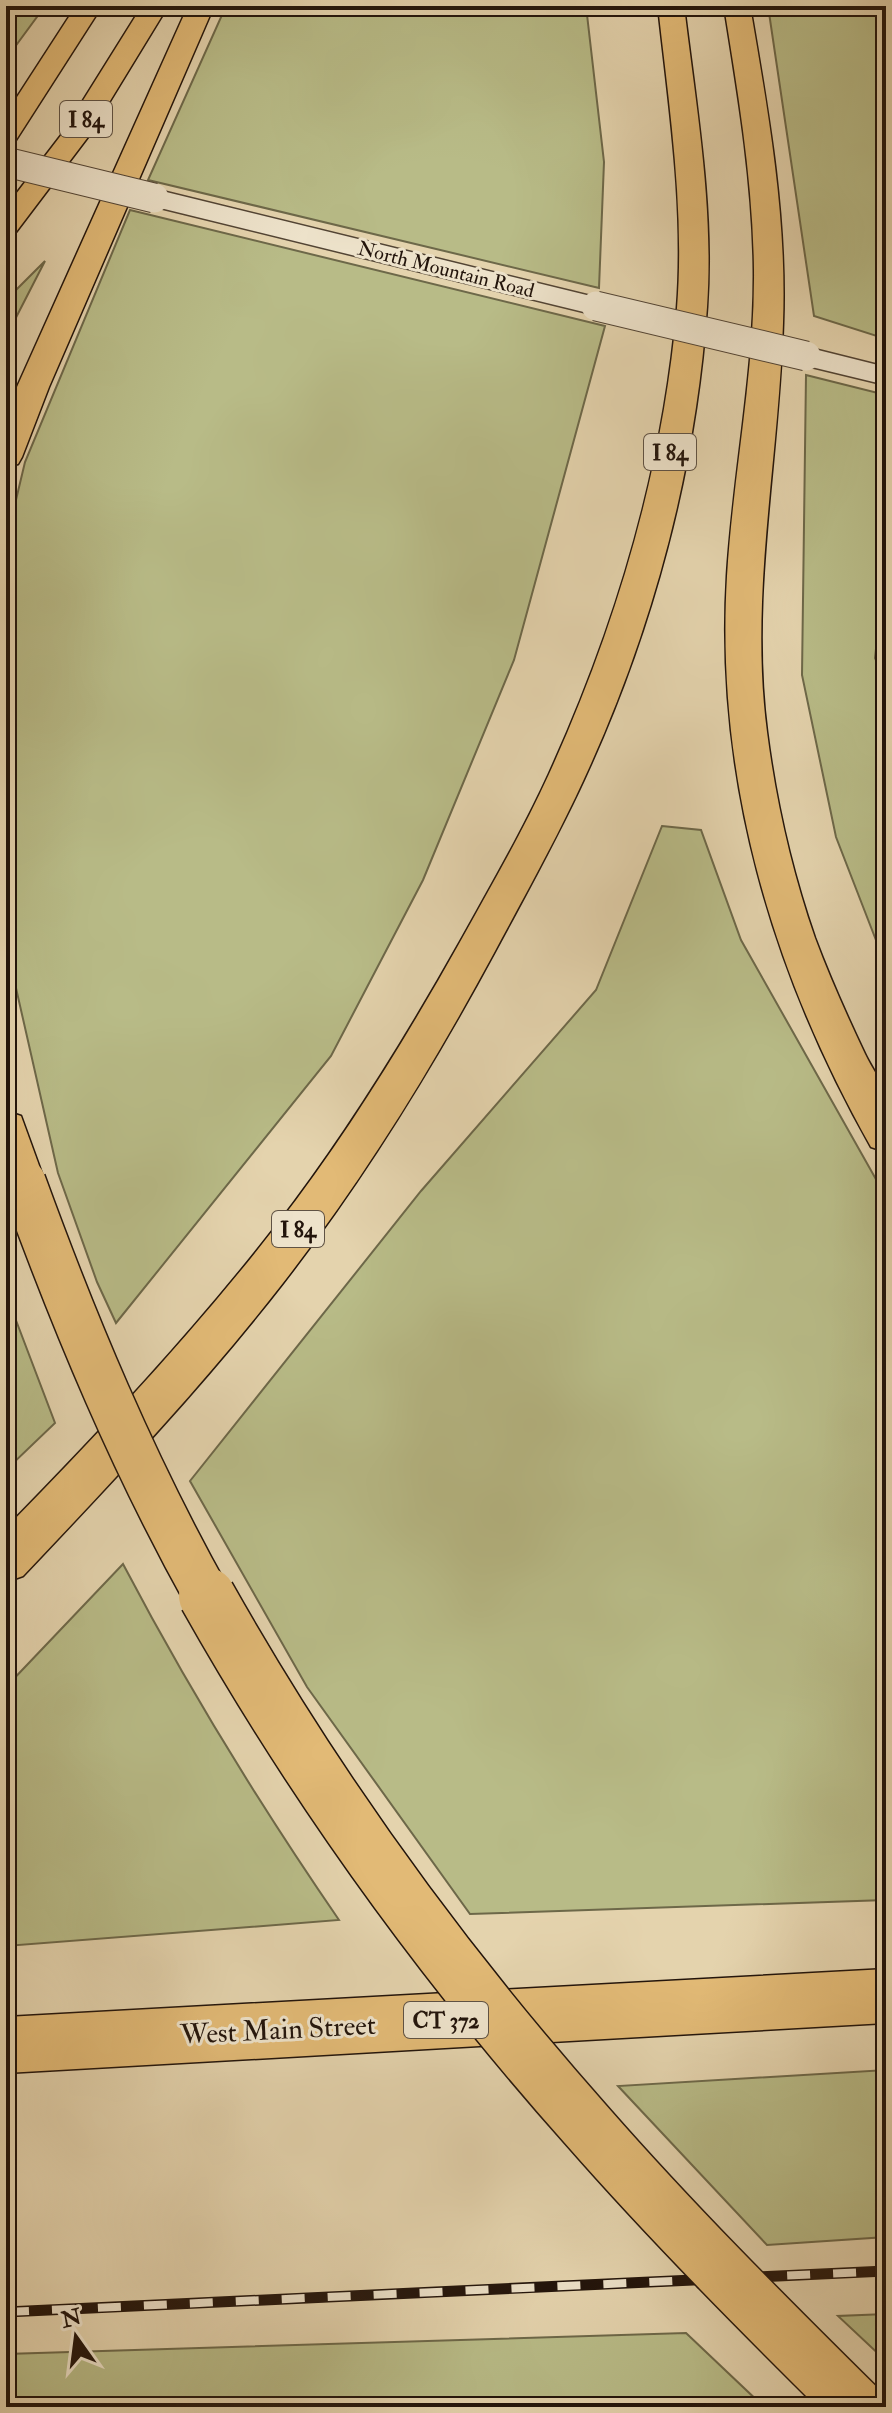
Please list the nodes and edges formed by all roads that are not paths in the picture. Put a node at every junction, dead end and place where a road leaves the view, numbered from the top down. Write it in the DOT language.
graph roads {
  1 [pos="89,6"];
  2 [pos="155,6"];
  3 [pos="201,6"];
  4 [pos="737,6"];
  5 [pos="667,14"];
  6 [pos="6,134"];
  7 [pos="6,162"];
  8 [pos="6,226"];
  9 [pos="886,376"];
  10 [pos="6,457"];
  11 [pos="6,1127"];
  12 [pos="886,1136"];
  13 [pos="6,1561"];
  14 [pos="886,1996"];
  15 [pos="6,2045"];
  16 [pos="857,2407"];
  1 -- 6 [label="main road"];
  2 -- 8 [label="main road, I 84"];
  3 -- 10 [label="main road"];
  4 -- 12 [label="main road"];
  5 -- 13 [label="main road, I 84"];
  7 -- 9 [label="street, North Mountain Road, bridge"];
  11 -- 16 [label="main road, bridge"];
  14 -- 15 [label="main road, West Main Street / CT 372"];
}
